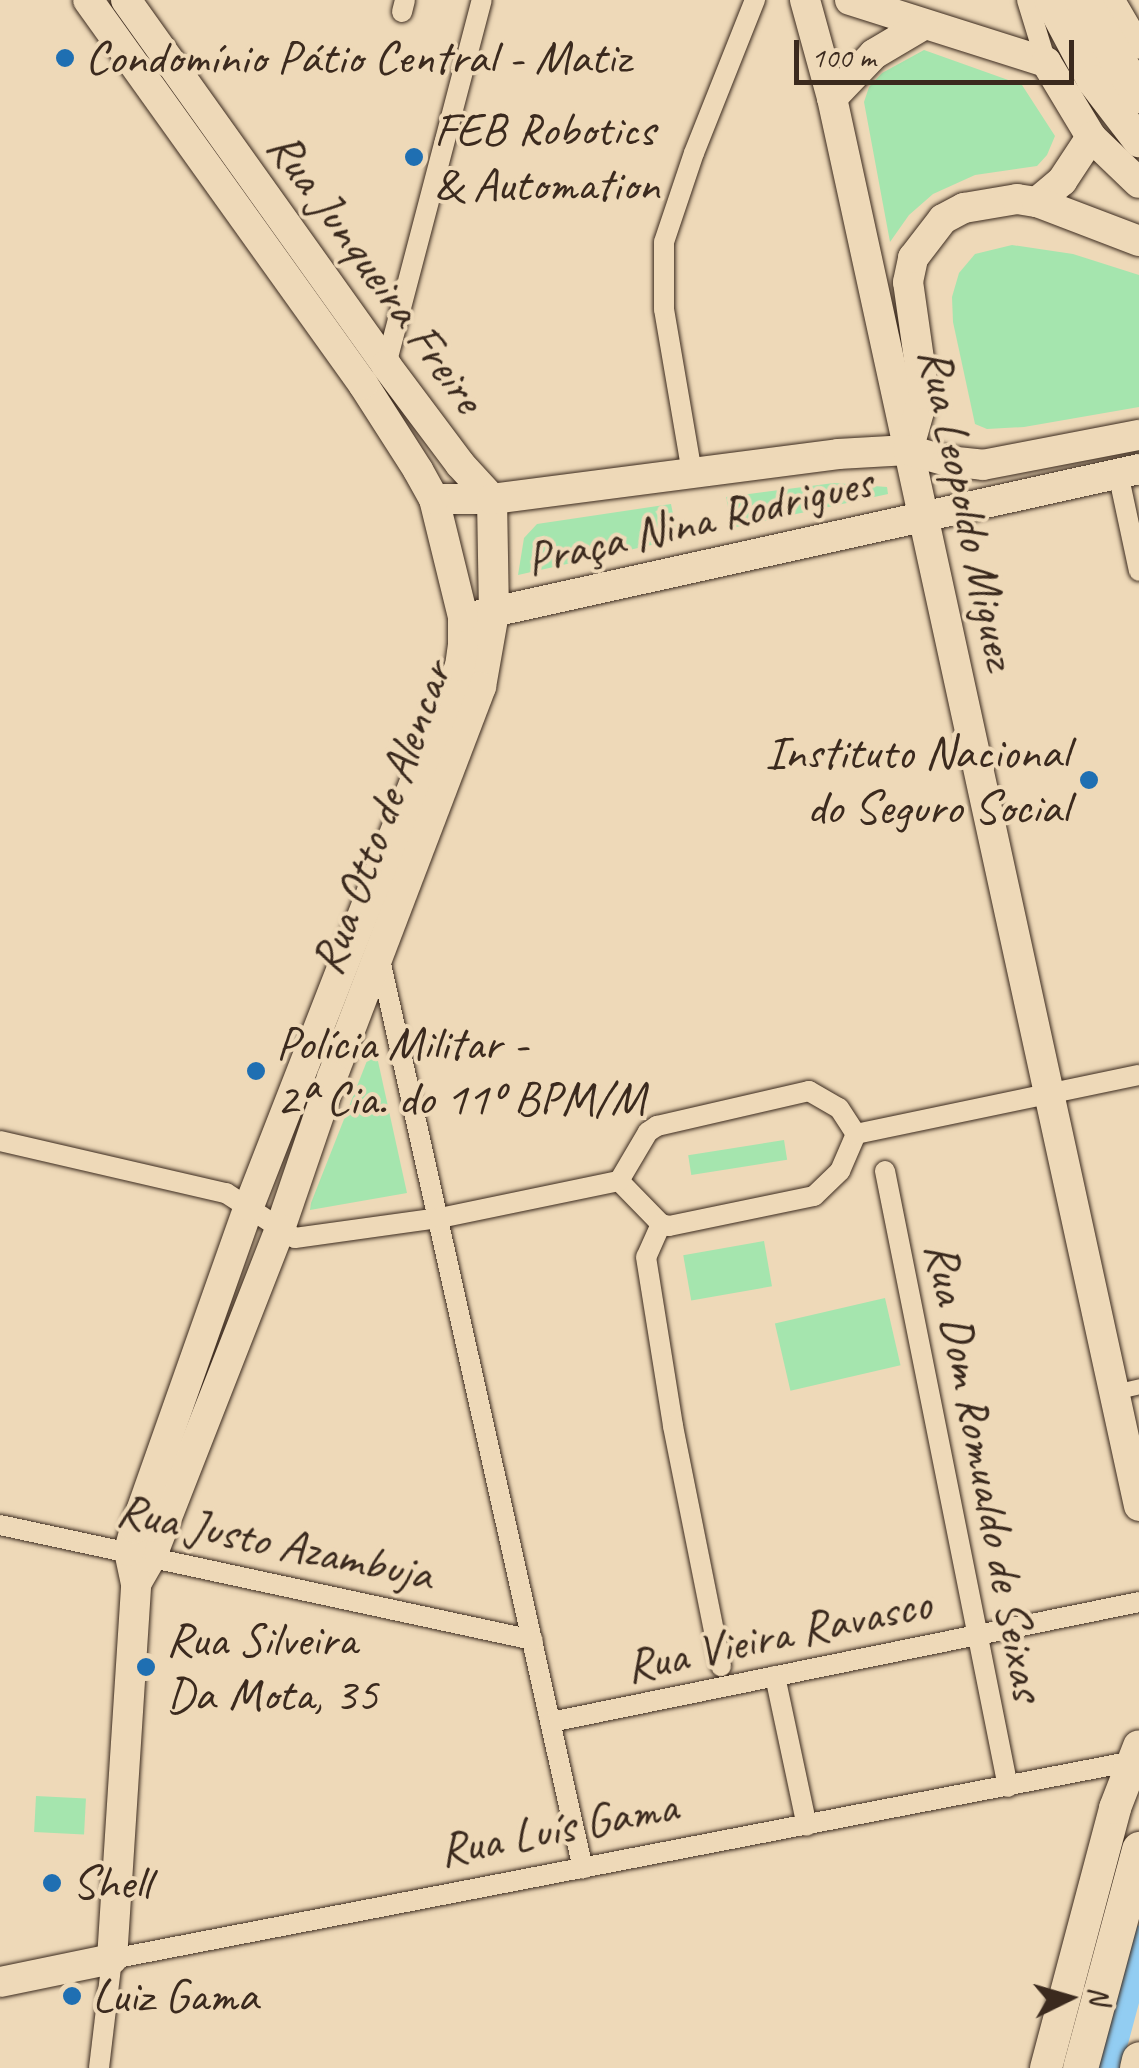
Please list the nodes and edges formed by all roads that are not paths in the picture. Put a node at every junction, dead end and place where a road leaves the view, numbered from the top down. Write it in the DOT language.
graph roads {
  1 [pos="88,0"];
  2 [pos="480,0"];
  3 [pos="756,0"];
  4 [pos="805,0"];
  5 [pos="850,0"];
  6 [pos="1028,0"];
  7 [pos="1050,0"];
  8 [pos="1082,0"];
  9 [pos="1112,0"];
  10 [pos="134,10"];
  11 [pos="923,24"];
  12 [pos="116,40"];
  13 [pos="1139,46"];
  14 [pos="1046,62"];
  15 [pos="1139,95"];
  16 [pos="832,98"];
  17 [pos="1090,136"];
  18 [pos="1139,141"];
  19 [pos="1139,183"];
  20 [pos="1037,202"];
  21 [pos="1139,241"];
  22 [pos="908,282"];
  23 [pos="873,287"];
  24 [pos="386,365"];
  25 [pos="1139,434"];
  26 [pos="908,450"];
  27 [pos="1128,471"];
  28 [pos="692,474"];
  29 [pos="492,498"];
  30 [pos="434,499"];
  31 [pos="924,516"];
  32 [pos="1139,571"];
  33 [pos="494,614"];
  34 [pos="462,617"];
  35 [pos="379,955"];
  36 [pos="1139,1075"];
  37 [pos="1049,1092"];
  38 [pos="856,1134"];
  39 [pos="0,1142"];
  40 [pos="885,1172"];
  41 [pos="619,1181"];
  42 [pos="249,1206"];
  43 [pos="440,1218"];
  44 [pos="660,1224"];
  45 [pos="280,1230"];
  46 [pos="1126,1389"];
  47 [pos="1139,1506"];
  48 [pos="0,1524"];
  49 [pos="140,1553"];
  50 [pos="1139,1602"];
  51 [pos="978,1634"];
  52 [pos="533,1640"];
  53 [pos="721,1666"];
  54 [pos="775,1676"];
  55 [pos="551,1722"];
  56 [pos="1136,1754"];
  57 [pos="1008,1786"];
  58 [pos="806,1826"];
  59 [pos="1139,1848"];
  60 [pos="583,1869"];
  61 [pos="112,1959"];
  62 [pos="0,1982"];
  63 [pos="1139,2059"];
  64 [pos="99,2068"];
  65 [pos="1046,2068"];
  66 [pos="1080,2068"];
  67 [pos="1137,2068"];
  1 -- 12 [label="main road, Rua Junqueira Freire"];
  2 -- 24 [label="street"];
  3 -- 28 [label="street"];
  4 -- 16 [label="main road, Rua Leopoldo Miguez"];
  5 -- 11 [label="main road"];
  6 -- 14 [label="street"];
  7 -- 18 [label="main road"];
  8 -- 15 [label="highway"];
  9 -- 13 [label="street"];
  10 -- 12 [label="main road"];
  10 -- 24 [label="main road, Rua Junqueira Freire"];
  11 -- 14 [label="main road"];
  11 -- 16 [label="main road"];
  12 -- 30 [label="main road, Rua Junqueira Freire"];
  14 -- 17 [label="main road"];
  16 -- 23 [label="main road, Rua Leopoldo Miguez"];
  17 -- 19 [label="main road"];
  17 -- 20 [label="main road"];
  20 -- 21 [label="main road"];
  20 -- 22 [label="main road"];
  22 -- 23 [label="main road"];
  22 -- 26 [label="main road"];
  23 -- 26 [label="main road, Rua Leopoldo Miguez"];
  24 -- 29 [label="main road, Rua Junqueira Freire"];
  25 -- 26 [label="main road, Praça Nina Rodrigues"];
  26 -- 28 [label="main road, Praça Nina Rodrigues"];
  26 -- 31 [label="main road, Rua Leopoldo Miguez"];
  27 -- 31 [label="main road, Praça Nina Rodrigues"];
  27 -- 32 [label="street"];
  28 -- 29 [label="main road, Praça Nina Rodrigues"];
  29 -- 30 [label="main road, Praça Nina Rodrigues"];
  29 -- 33 [label="main road"];
  30 -- 34 [label="main road, Rua Junqueira Freire"];
  31 -- 33 [label="main road, Praça Nina Rodrigues"];
  31 -- 37 [label="main road, Rua Leopoldo Miguez"];
  33 -- 34 [label="main road, Praça Nina Rodrigues"];
  33 -- 35 [label="main road, Rua Otto de Alencar"];
  34 -- 42 [label="main road, Rua Otto de Alencar"];
  35 -- 43 [label="street"];
  35 -- 45 [label="main road, Rua Otto de Alencar"];
  36 -- 37 [label="street"];
  37 -- 38 [label="street"];
  37 -- 46 [label="main road, Rua Leopoldo Miguez"];
  38 -- 41 [label="street"];
  38 -- 44 [label="street"];
  39 -- 42 [label="street"];
  40 -- 51 [label="street, Rua Dom Romualdo de Seixas"];
  41 -- 43 [label="street"];
  41 -- 44 [label="street"];
  42 -- 45 [label="street"];
  42 -- 49 [label="main road, Rua Otto de Alencar"];
  43 -- 45 [label="street"];
  43 -- 52 [label="street"];
  44 -- 53 [label="street"];
  45 -- 49 [label="main road, Rua Otto de Alencar"];
  46 -- 47 [label="main road, Rua Leopoldo Miguez"];
  48 -- 49 [label="street, Rua Justo Azambuja"];
  49 -- 52 [label="street, Rua Justo Azambuja"];
  49 -- 61 [label="main road"];
  50 -- 51 [label="street, Rua Vieira Ravasco"];
  51 -- 54 [label="street, Rua Vieira Ravasco"];
  51 -- 57 [label="street, Rua Dom Romualdo de Seixas"];
  52 -- 55 [label="street"];
  54 -- 55 [label="street, Rua Vieira Ravasco"];
  54 -- 58 [label="street"];
  55 -- 60 [label="street"];
  56 -- 57 [label="street, Rua Luís Gama"];
  56 -- 65 [label="main road"];
  57 -- 58 [label="street, Rua Luís Gama"];
  58 -- 60 [label="street, Rua Luís Gama"];
  59 -- 66 [label="highway"];
  60 -- 61 [label="street, Rua Luís Gama"];
  61 -- 62 [label="main road, Rua Luís Gama"];
  61 -- 64 [label="street"];
  63 -- 67 [label="highway"];
}
